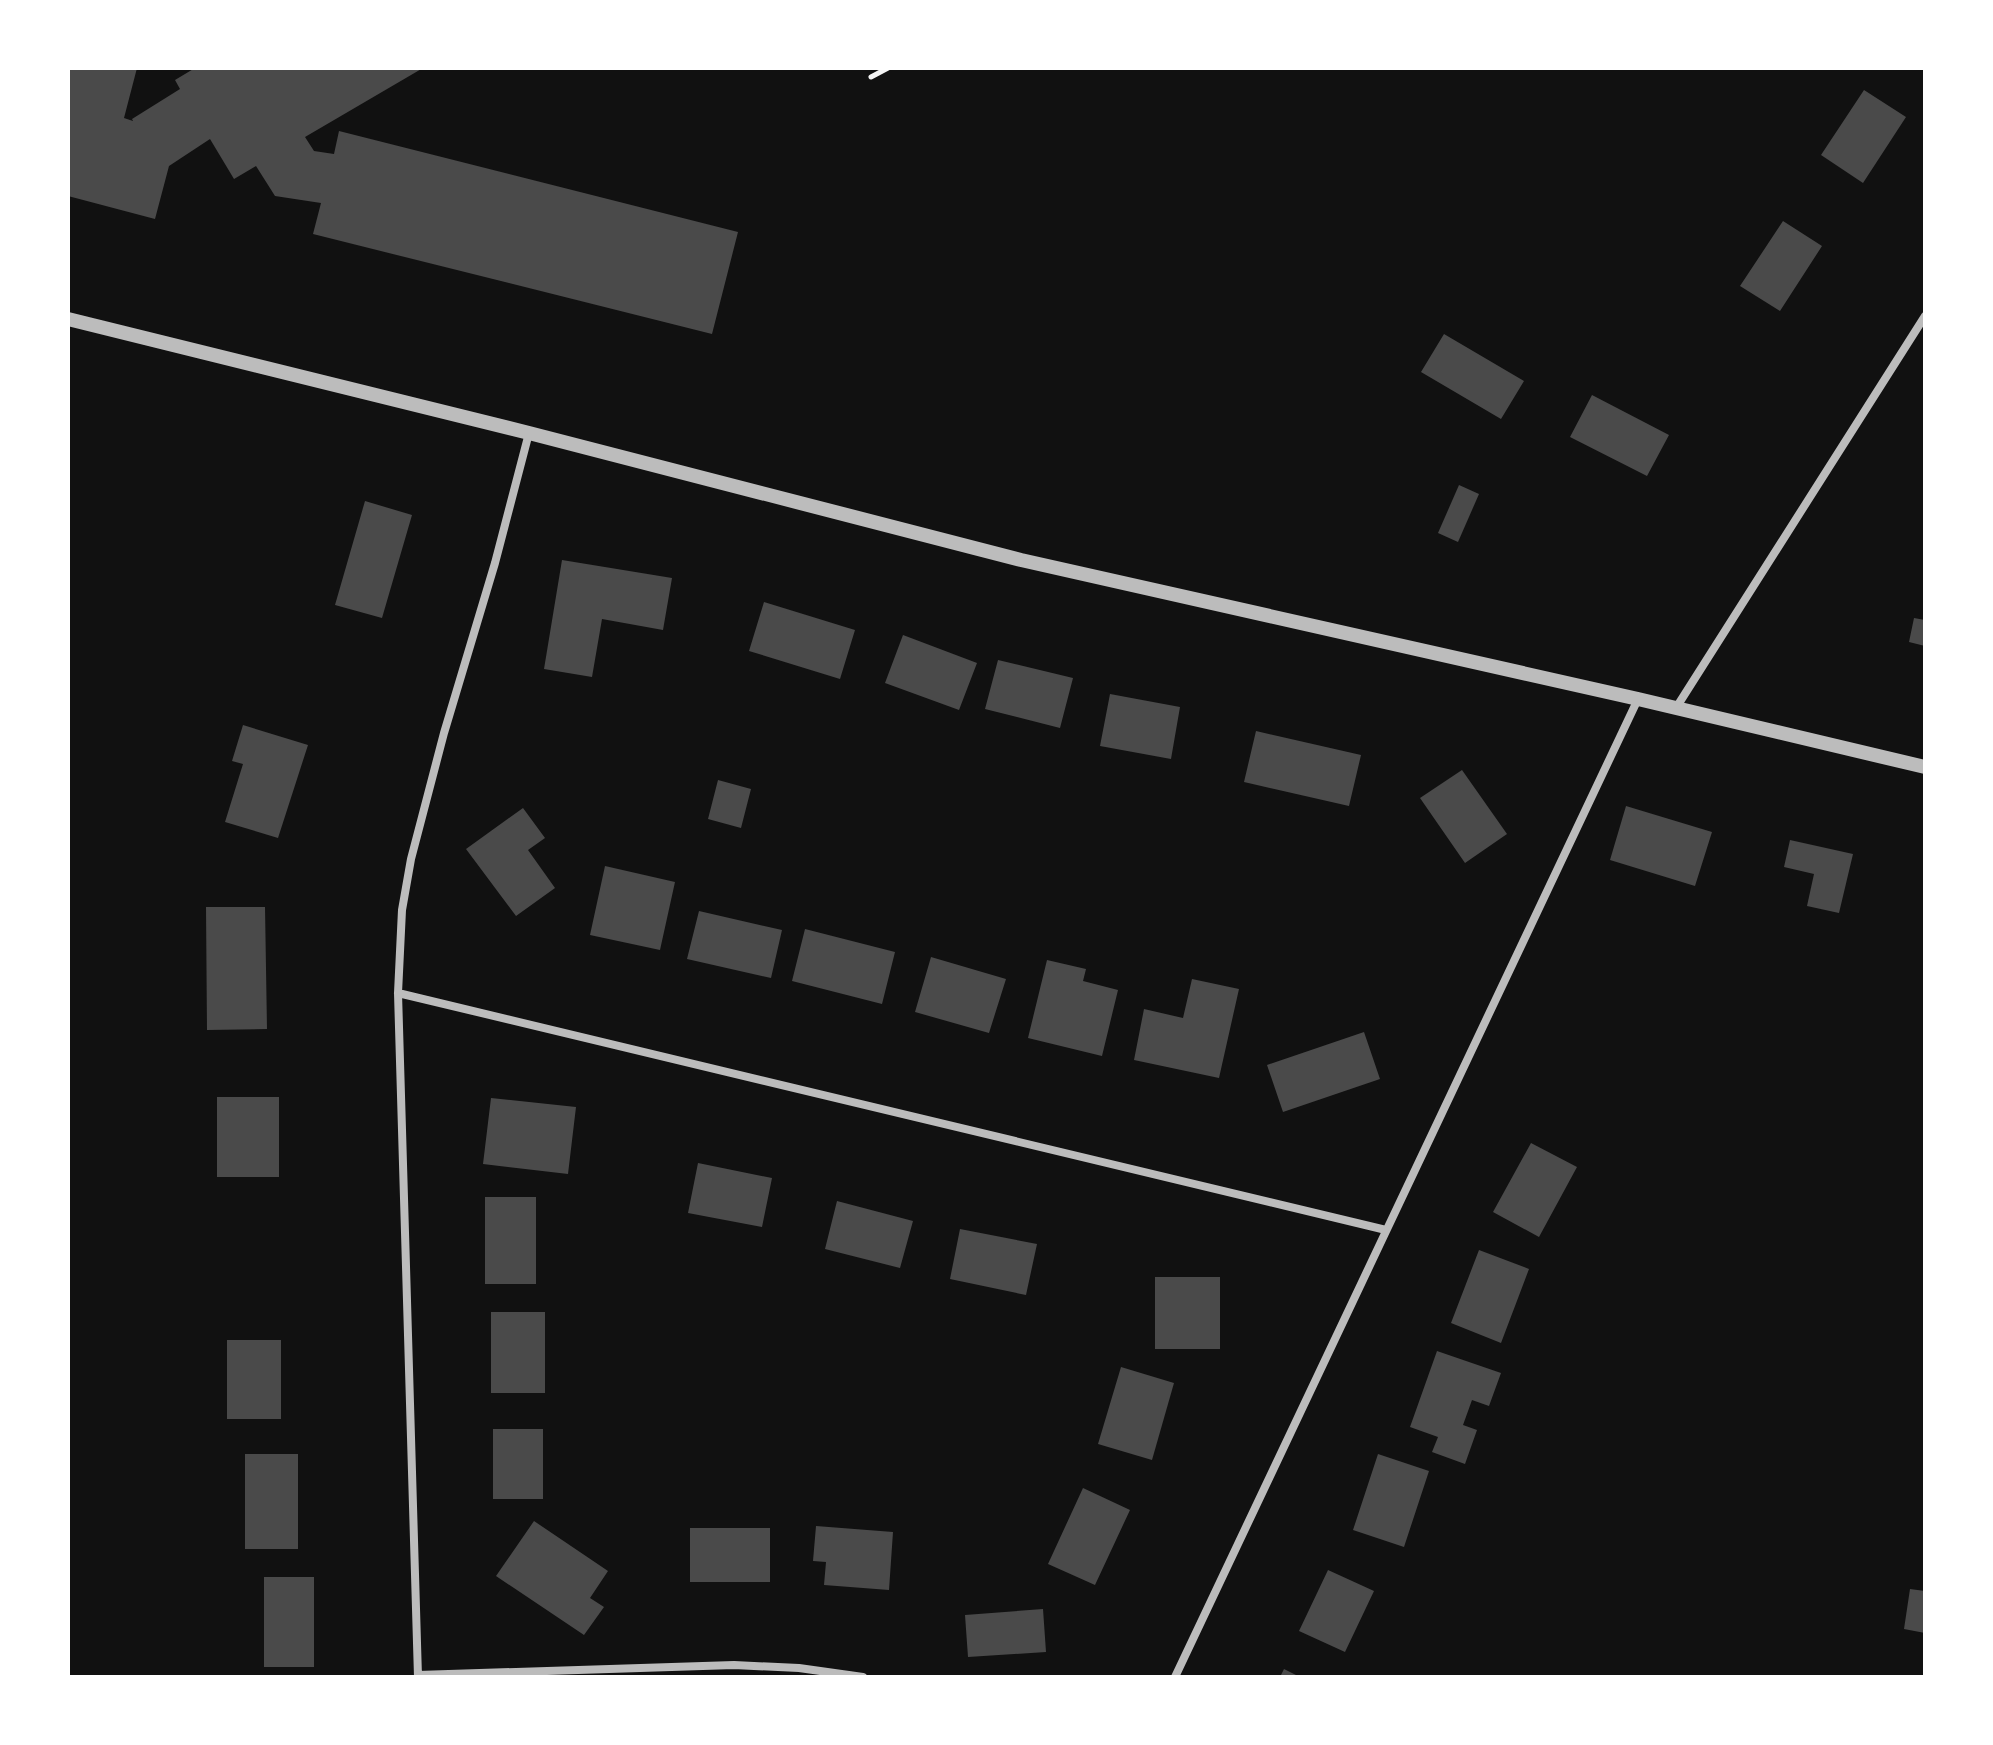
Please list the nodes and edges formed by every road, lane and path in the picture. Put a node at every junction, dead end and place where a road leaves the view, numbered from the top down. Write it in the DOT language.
graph roads {
  1 [pos="888,68"];
  2 [pos="871,77"];
  3 [pos="1925,316"];
  4 [pos="68,319"];
  5 [pos="529,433"];
  6 [pos="1638,699"];
  7 [pos="1676,708"];
  8 [pos="1925,767"];
  9 [pos="398,993"];
  10 [pos="1386,1230"];
  11 [pos="418,1676"];
  12 [pos="863,1677"];
  13 [pos="1175,1677"];
  1 -- 2 [label="path"];
  3 -- 7 [label="street"];
  4 -- 5 [label="street"];
  5 -- 6 [label="street"];
  5 -- 9 [label="street"];
  6 -- 7 [label="street"];
  6 -- 10 [label="street"];
  7 -- 8 [label="street"];
  9 -- 10 [label="street"];
  9 -- 11 [label="street"];
  10 -- 13 [label="street"];
  11 -- 12 [label="street"];
}
